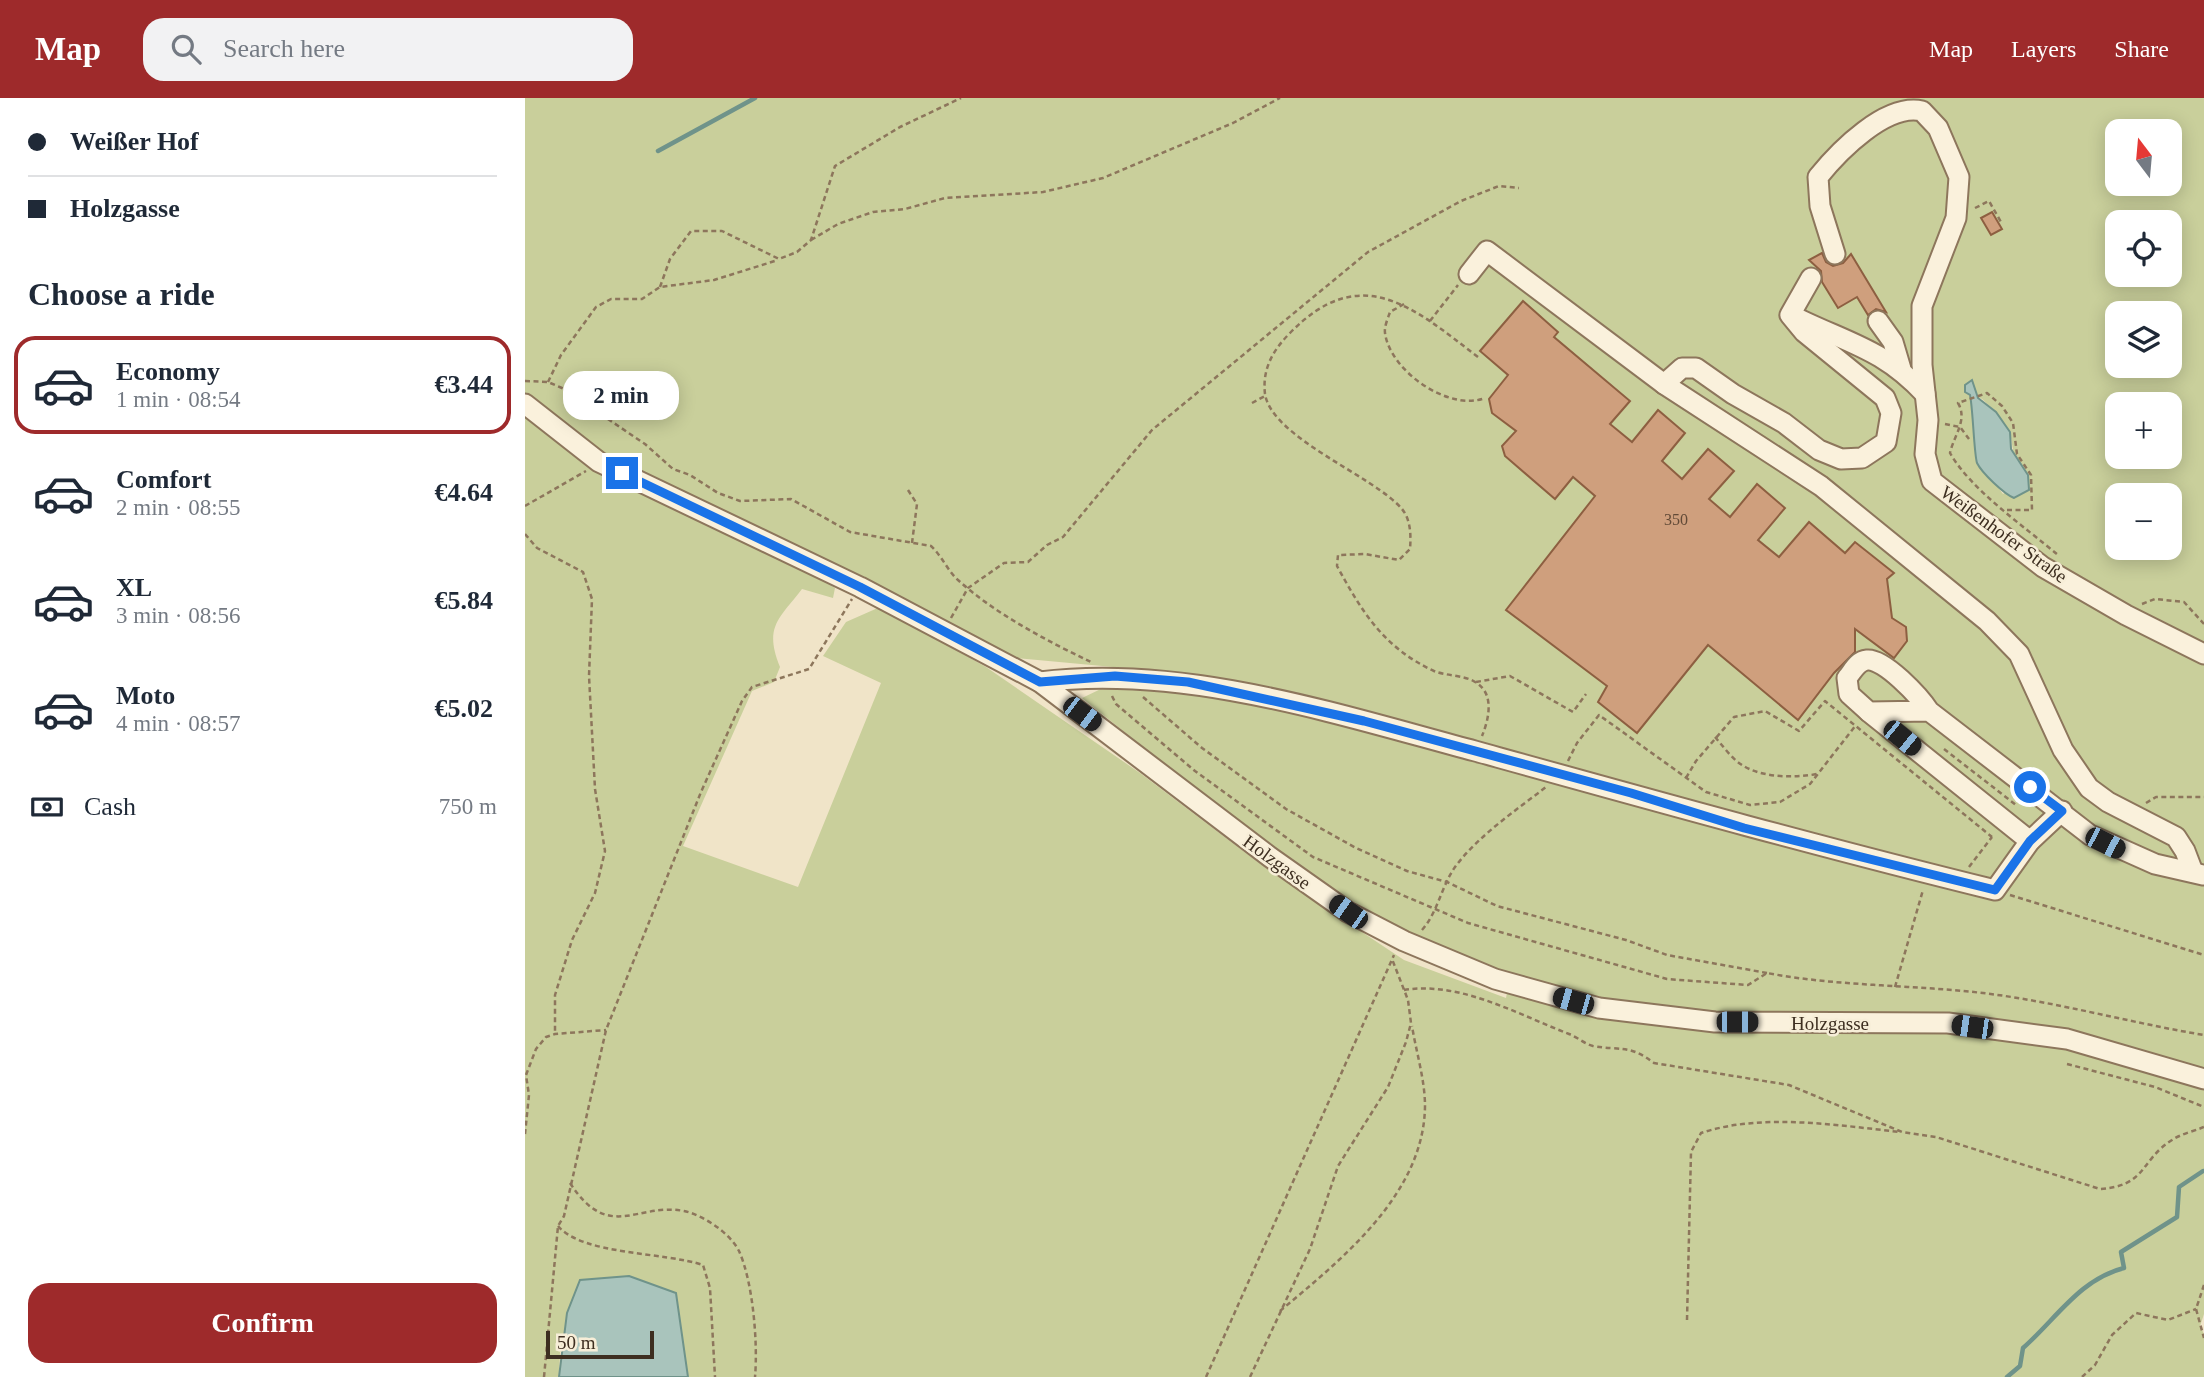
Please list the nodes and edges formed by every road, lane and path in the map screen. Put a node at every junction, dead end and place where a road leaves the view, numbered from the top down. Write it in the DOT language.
graph roads {
  1 [pos="961,98"];
  2 [pos="1280,98"];
  3 [pos="1518,188"];
  4 [pos="1956,218"];
  5 [pos="2001,222"];
  6 [pos="811,240"];
  7 [pos="1835,254"];
  8 [pos="779,259"];
  9 [pos="1469,274"];
  10 [pos="1811,278"];
  11 [pos="660,287"];
  12 [pos="1404,304"];
  13 [pos="1790,315"];
  14 [pos="1430,321"];
  15 [pos="1878,321"];
  16 [pos="1478,358"];
  17 [pos="1901,369"];
  18 [pos="525,381"];
  19 [pos="548,382"];
  20 [pos="1664,384"];
  21 [pos="1925,394"];
  22 [pos="1265,396"];
  23 [pos="1485,398"];
  24 [pos="1252,403"];
  25 [pos="525,404"];
  26 [pos="1960,427"];
  27 [pos="1969,439"];
  28 [pos="599,462"];
  29 [pos="908,490"];
  30 [pos="525,506"];
  31 [pos="2007,510"];
  32 [pos="525,534"];
  33 [pos="912,544"];
  34 [pos="2058,555"];
  35 [pos="860,587"];
  36 [pos="968,588"];
  37 [pos="2126,615"];
  38 [pos="2204,624"];
  39 [pos="943,629"];
  40 [pos="2204,654"];
  41 [pos="1109,677"];
  42 [pos="1040,682"];
  43 [pos="1476,682"];
  44 [pos="1586,694"];
  45 [pos="1929,711"];
  46 [pos="1863,719"];
  47 [pos="1715,737"];
  48 [pos="1475,752"];
  49 [pos="1819,773"];
  50 [pos="1561,774"];
  51 [pos="1686,778"];
  52 [pos="2204,797"];
  53 [pos="2196,798"];
  54 [pos="2204,803"];
  55 [pos="2062,811"];
  56 [pos="2135,813"];
  57 [pos="1991,837"];
  58 [pos="2030,841"];
  59 [pos="1927,874"];
  60 [pos="2198,874"];
  61 [pos="1447,882"];
  62 [pos="1995,890"];
  63 [pos="1437,908"];
  64 [pos="1404,941"];
  65 [pos="2204,955"];
  66 [pos="1766,973"];
  67 [pos="1895,987"];
  68 [pos="1404,990"];
  69 [pos="1411,1023"];
  70 [pos="606,1030"];
  71 [pos="555,1034"];
  72 [pos="2204,1035"];
  73 [pos="2067,1064"];
  74 [pos="525,1076"];
  75 [pos="2204,1079"];
  76 [pos="2204,1107"];
  77 [pos="2204,1127"];
  78 [pos="1902,1132"];
  79 [pos="525,1134"];
  80 [pos="570,1183"];
  81 [pos="558,1226"];
  82 [pos="2204,1285"];
  83 [pos="2196,1309"];
  84 [pos="1278,1312"];
  85 [pos="1687,1320"];
  86 [pos="2204,1338"];
  87 [pos="1251,1376"];
  88 [pos="544,1377"];
  89 [pos="715,1377"];
  90 [pos="755,1377"];
  91 [pos="1206,1377"];
  92 [pos="2082,1377"];
  1 -- 6 [label="path"];
  2 -- 6 [label="path"];
  3 -- 36 [label="path"];
  4 -- 5 [label="path"];
  4 -- 7 [label="street, Weißenhofer Straße"];
  4 -- 21 [label="street, Weißenhofer Straße"];
  6 -- 8 [label="path"];
  8 -- 11 [label="path"];
  8 -- 11 [label="path"];
  9 -- 14 [label="path"];
  9 -- 20 [label="street"];
  10 -- 13 [label="street"];
  11 -- 19 [label="path"];
  12 -- 14 [label="path"];
  12 -- 22 [label="path"];
  12 -- 23 [label="path"];
  13 -- 17 [label="street"];
  13 -- 20 [label="street"];
  14 -- 16 [label="path"];
  15 -- 17 [label="street"];
  17 -- 21 [label="street"];
  18 -- 19 [label="path"];
  19 -- 33 [label="path"];
  20 -- 56 [label="street"];
  21 -- 37 [label="street, Weißenhofer Straße"];
  22 -- 24 [label="path"];
  22 -- 43 [label="path"];
  25 -- 28 [label="street, Holzgasse"];
  26 -- 27 [label="path"];
  26 -- 31 [label="path"];
  26 -- 31 [label="path"];
  28 -- 30 [label="path"];
  28 -- 35 [label="street, Holzgasse"];
  29 -- 33 [label="path"];
  31 -- 34 [label="path"];
  32 -- 71 [label="path"];
  33 -- 36 [label="path"];
  35 -- 39 [label="street, Holzgasse"];
  35 -- 70 [label="path"];
  36 -- 39 [label="path"];
  36 -- 41 [label="path"];
  37 -- 38 [label="path"];
  37 -- 40 [label="street, Weißenhofer Straße"];
  39 -- 42 [label="street, Holzgasse"];
  41 -- 42 [label="street"];
  41 -- 48 [label="street"];
  41 -- 61 [label="path"];
  41 -- 63 [label="path"];
  42 -- 64 [label="street, Holzgasse"];
  43 -- 44 [label="path"];
  43 -- 48 [label="path"];
  45 -- 46 [label="street"];
  45 -- 46 [label="street"];
  45 -- 55 [label="street"];
  46 -- 47 [label="path"];
  46 -- 49 [label="path"];
  46 -- 57 [label="path"];
  46 -- 58 [label="street"];
  47 -- 49 [label="path"];
  47 -- 51 [label="path"];
  48 -- 50 [label="street"];
  49 -- 51 [label="path"];
  50 -- 51 [label="path"];
  50 -- 59 [label="street"];
  50 -- 61 [label="path"];
  52 -- 53 [label="path"];
  53 -- 54 [label="path"];
  53 -- 56 [label="path"];
  55 -- 58 [label="street"];
  55 -- 60 [label="street"];
  56 -- 60 [label="street"];
  58 -- 62 [label="street"];
  59 -- 62 [label="street"];
  59 -- 67 [label="path"];
  61 -- 63 [label="path"];
  61 -- 66 [label="path"];
  62 -- 65 [label="path"];
  63 -- 64 [label="path"];
  63 -- 66 [label="path"];
  64 -- 75 [label="street, Holzgasse"];
  66 -- 67 [label="path"];
  67 -- 72 [label="path"];
  68 -- 69 [label="path"];
  68 -- 78 [label="path"];
  68 -- 91 [label="path"];
  69 -- 84 [label="path"];
  69 -- 84 [label="path"];
  70 -- 71 [label="path"];
  70 -- 80 [label="path"];
  71 -- 74 [label="path"];
  73 -- 76 [label="path"];
  74 -- 79 [label="path"];
  77 -- 78 [label="path"];
  78 -- 85 [label="path"];
  80 -- 81 [label="path"];
  80 -- 90 [label="path"];
  81 -- 88 [label="path"];
  81 -- 89 [label="path"];
  82 -- 83 [label="path"];
  83 -- 86 [label="path"];
  83 -- 92 [label="path"];
  84 -- 87 [label="path"];
}
